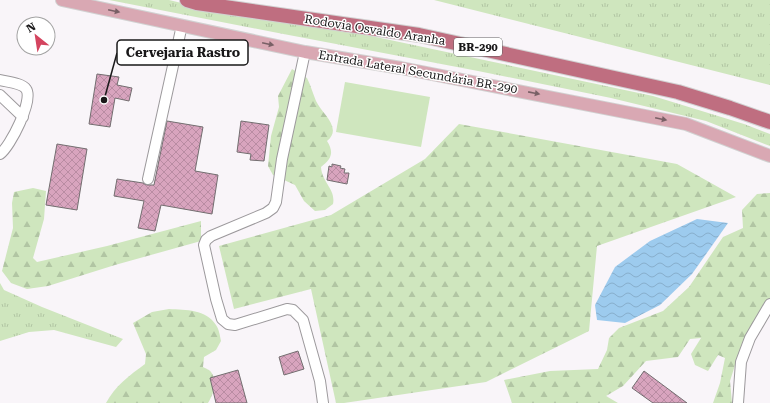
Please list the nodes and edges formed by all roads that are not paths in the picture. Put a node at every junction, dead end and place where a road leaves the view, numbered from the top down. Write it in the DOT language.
graph roads {
  1 [pos="62,0"];
  2 [pos="187,0"];
  3 [pos="182,26"];
  4 [pos="304,52"];
  5 [pos="0,80"];
  6 [pos="0,95"];
  7 [pos="22,117"];
  8 [pos="768,121"];
  9 [pos="0,154"];
  10 [pos="770,156"];
  11 [pos="148,179"];
  12 [pos="770,304"];
  13 [pos="323,403"];
  14 [pos="738,403"];
  1 -- 3 [label="main road, Entrada Lateral Secundária BR-290, one-way"];
  2 -- 8 [label="highway, Rodovia Osvaldo Aranha / BR-290"];
  3 -- 4 [label="main road, Entrada Lateral Secundária BR-290, one-way"];
  3 -- 11 [label="street"];
  4 -- 10 [label="main road, Entrada Lateral Secundária BR-290, one-way"];
  4 -- 13 [label="street"];
  5 -- 7 [label="street"];
  6 -- 7 [label="street"];
  7 -- 9 [label="street"];
  12 -- 14 [label="street"];
}
